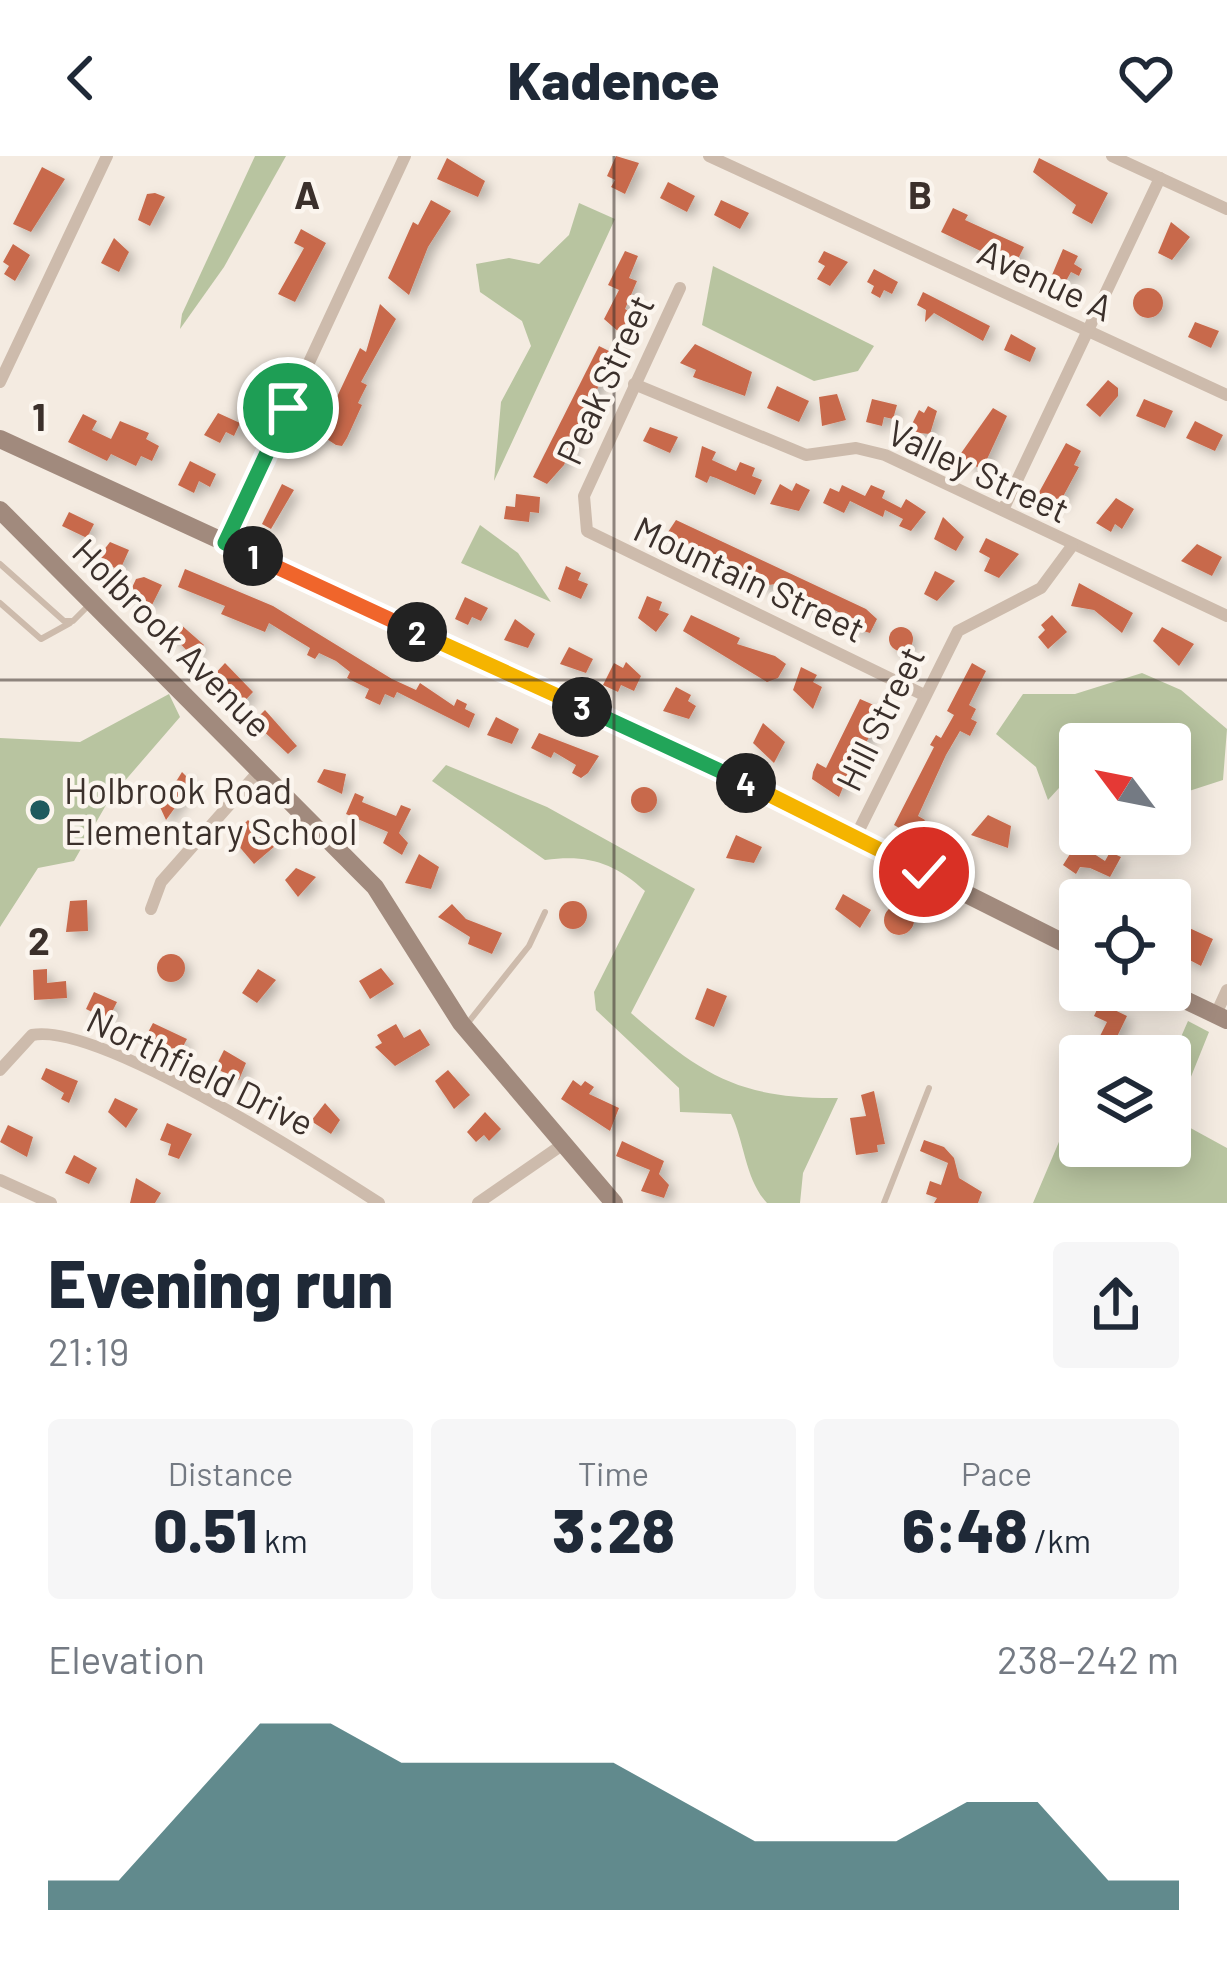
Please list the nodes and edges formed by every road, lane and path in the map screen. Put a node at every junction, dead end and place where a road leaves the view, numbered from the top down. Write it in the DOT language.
graph roads {
  1 [pos="107,156"];
  2 [pos="406,156"];
  3 [pos="709,156"];
  4 [pos="1112,156"];
  5 [pos="1160,178"];
  6 [pos="1227,209"];
  7 [pos="680,288"];
  8 [pos="1089,332"];
  9 [pos="0,382"];
  10 [pos="634,384"];
  11 [pos="1227,395"];
  12 [pos="0,439"];
  13 [pos="584,496"];
  14 [pos="0,510"];
  15 [pos="1003,511"];
  16 [pos="225,543"];
  17 [pos="1072,546"];
  18 [pos="0,564"];
  19 [pos="90,603"];
  20 [pos="0,604"];
  21 [pos="1227,616"];
  22 [pos="73,621"];
  23 [pos="922,694"];
  24 [pos="261,769"];
  25 [pos="856,836"];
  26 [pos="151,909"];
  27 [pos="545,912"];
  28 [pos="1059,940"];
  29 [pos="1227,990"];
  30 [pos="1191,1003"];
  31 [pos="1221,1017"];
  32 [pos="464,1027"];
  33 [pos="0,1070"];
  34 [pos="929,1088"];
  35 [pos="562,1145"];
  36 [pos="0,1180"];
  37 [pos="51,1203"];
  38 [pos="379,1203"];
  39 [pos="478,1203"];
  40 [pos="614,1203"];
  41 [pos="884,1203"];
  1 -- 9 [label="street"];
  2 -- 16 [label="street"];
  3 -- 8 [label="street, Avenue A"];
  4 -- 5 [label="street"];
  5 -- 6 [label="street"];
  5 -- 8 [label="street"];
  7 -- 10 [label="street, Peak Street"];
  8 -- 11 [label="street, Avenue A"];
  8 -- 15 [label="street"];
  10 -- 13 [label="street, Peak Street"];
  10 -- 15 [label="street, Valley Street"];
  12 -- 16 [label="street"];
  13 -- 23 [label="street, Mountain Street"];
  14 -- 19 [label="street, Holbrook Avenue"];
  15 -- 17 [label="street, Valley Street"];
  16 -- 25 [label="street"];
  17 -- 21 [label="street, Valley Street"];
  17 -- 23 [label="street, Hill Street"];
  18 -- 22 [label="lane"];
  19 -- 22 [label="lane"];
  19 -- 24 [label="street, Holbrook Avenue"];
  20 -- 22 [label="lane"];
  23 -- 25 [label="street, Hill Street"];
  24 -- 26 [label="street"];
  24 -- 32 [label="street, Holbrook Avenue"];
  25 -- 28 [label="street"];
  27 -- 32 [label="lane"];
  29 -- 31 [label="street"];
  30 -- 31 [label="street"];
  32 -- 35 [label="street, Holbrook Avenue"];
  33 -- 38 [label="street, Northfield Drive"];
  34 -- 41 [label="lane"];
  35 -- 39 [label="street"];
  35 -- 40 [label="street, Holbrook Avenue"];
  36 -- 37 [label="street"];
}
